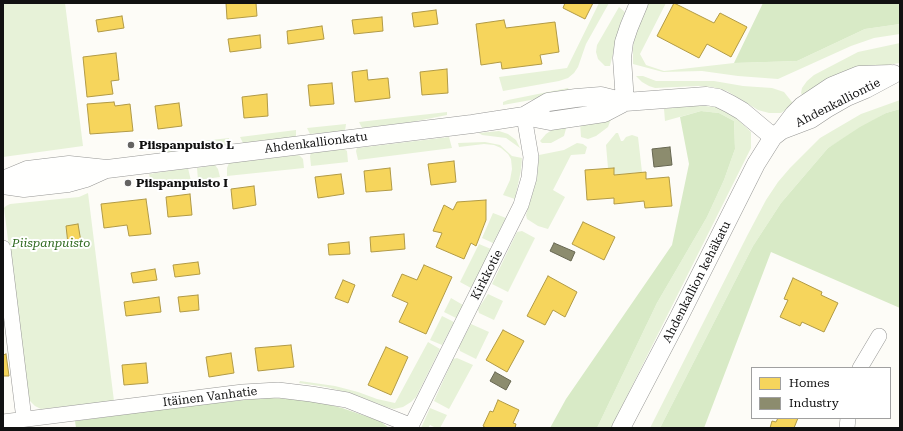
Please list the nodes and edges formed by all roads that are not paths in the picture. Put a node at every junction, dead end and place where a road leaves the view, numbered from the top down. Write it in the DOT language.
graph roads {
  1 [pos="639,3"];
  2 [pos="897,73"];
  3 [pos="625,102"];
  4 [pos="524,116"];
  5 [pos="778,134"];
  6 [pos="107,169"];
  7 [pos="3,180"];
  8 [pos="3,185"];
  9 [pos="3,248"];
  10 [pos="878,336"];
  11 [pos="861,367"];
  12 [pos="24,419"];
  13 [pos="3,422"];
  14 [pos="411,427"];
  15 [pos="621,428"];
  1 -- 3 [label="street"];
  2 -- 5 [label="street, Ahdenkalliontie"];
  3 -- 4 [label="street, Ahdenkallionkatu"];
  3 -- 5 [label="street, Ahdenkallionkatu"];
  4 -- 6 [label="street, Ahdenkallionkatu"];
  4 -- 14 [label="street, Kirkkotie"];
  5 -- 15 [label="street, Ahdenkallion kehäkatu"];
  6 -- 7 [label="street, Ahdenkallionkatu"];
  6 -- 8 [label="street, Ahdenkallionkatu"];
  9 -- 12 [label="street"];
  10 -- 11 [label="street"];
  12 -- 13 [label="street, Itäinen Vanhatie"];
  12 -- 14 [label="street, Itäinen Vanhatie"];
}
